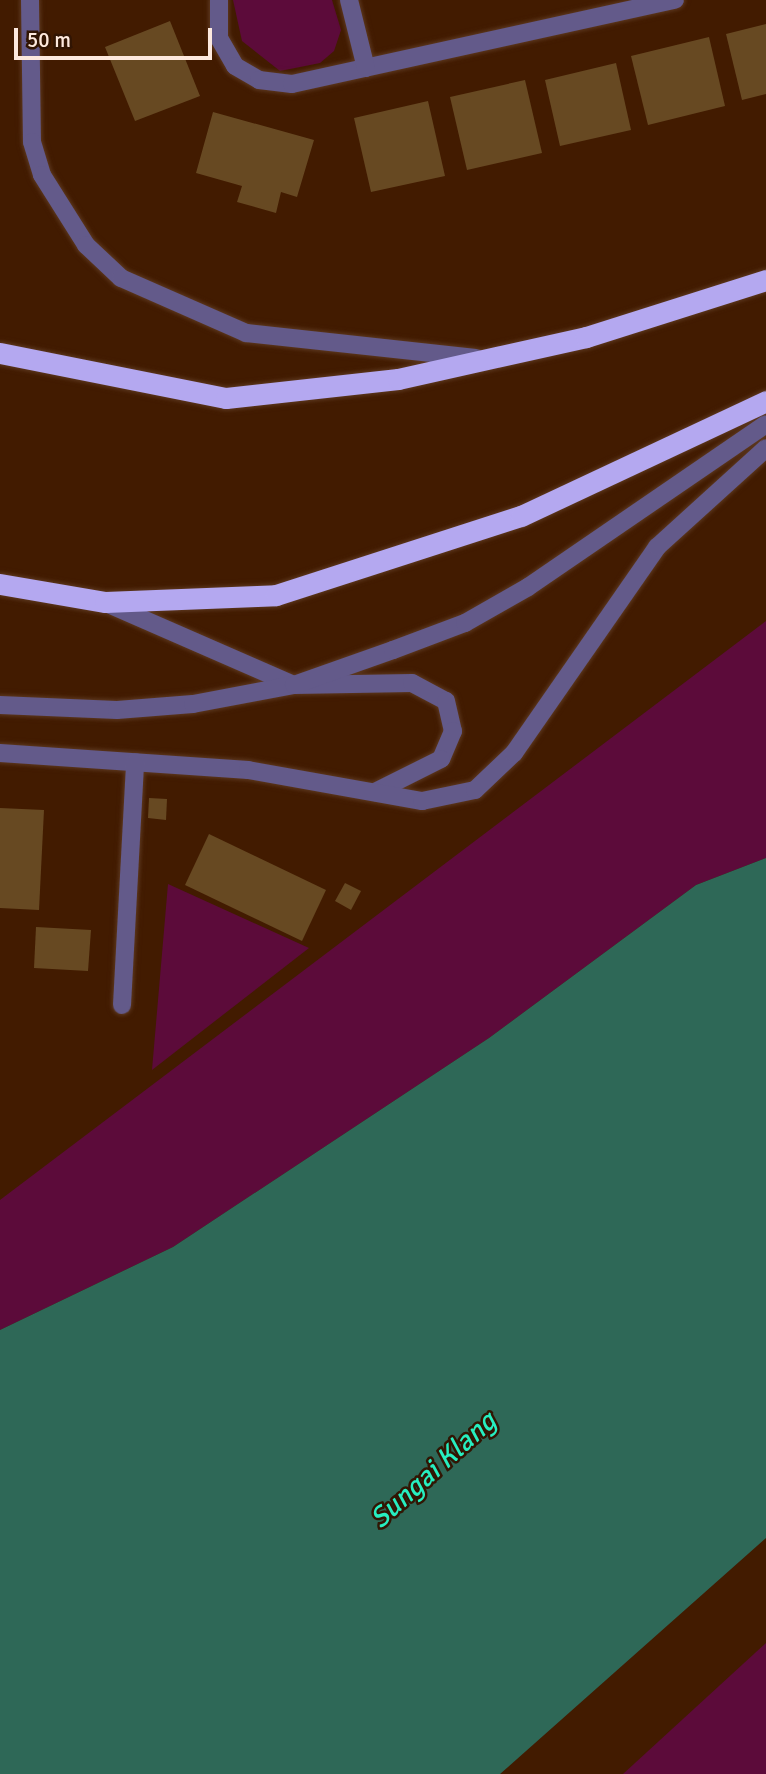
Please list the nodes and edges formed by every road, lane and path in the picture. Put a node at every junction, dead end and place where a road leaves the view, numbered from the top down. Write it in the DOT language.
graph roads {
  1 [pos="30,0"];
  2 [pos="219,0"];
  3 [pos="349,0"];
  4 [pos="675,0"];
  5 [pos="608,7"];
  6 [pos="366,68"];
  7 [pos="766,280"];
  8 [pos="0,353"];
  9 [pos="488,359"];
  10 [pos="766,401"];
  11 [pos="766,424"];
  12 [pos="766,448"];
  13 [pos="0,584"];
  14 [pos="105,602"];
  15 [pos="294,685"];
  16 [pos="0,705"];
  17 [pos="0,753"];
  18 [pos="135,762"];
  19 [pos="375,792"];
  20 [pos="122,1004"];
  1 -- 9 [label="street"];
  2 -- 6 [label="street"];
  3 -- 6 [label="street"];
  4 -- 5 [label="street"];
  5 -- 6 [label="street"];
  7 -- 9 [label="highway"];
  8 -- 9 [label="highway"];
  10 -- 14 [label="highway"];
  11 -- 15 [label="street"];
  12 -- 19 [label="street"];
  13 -- 14 [label="highway"];
  14 -- 15 [label="street"];
  15 -- 16 [label="street"];
  15 -- 19 [label="street"];
  17 -- 18 [label="street"];
  18 -- 19 [label="street"];
  18 -- 20 [label="street"];
}
